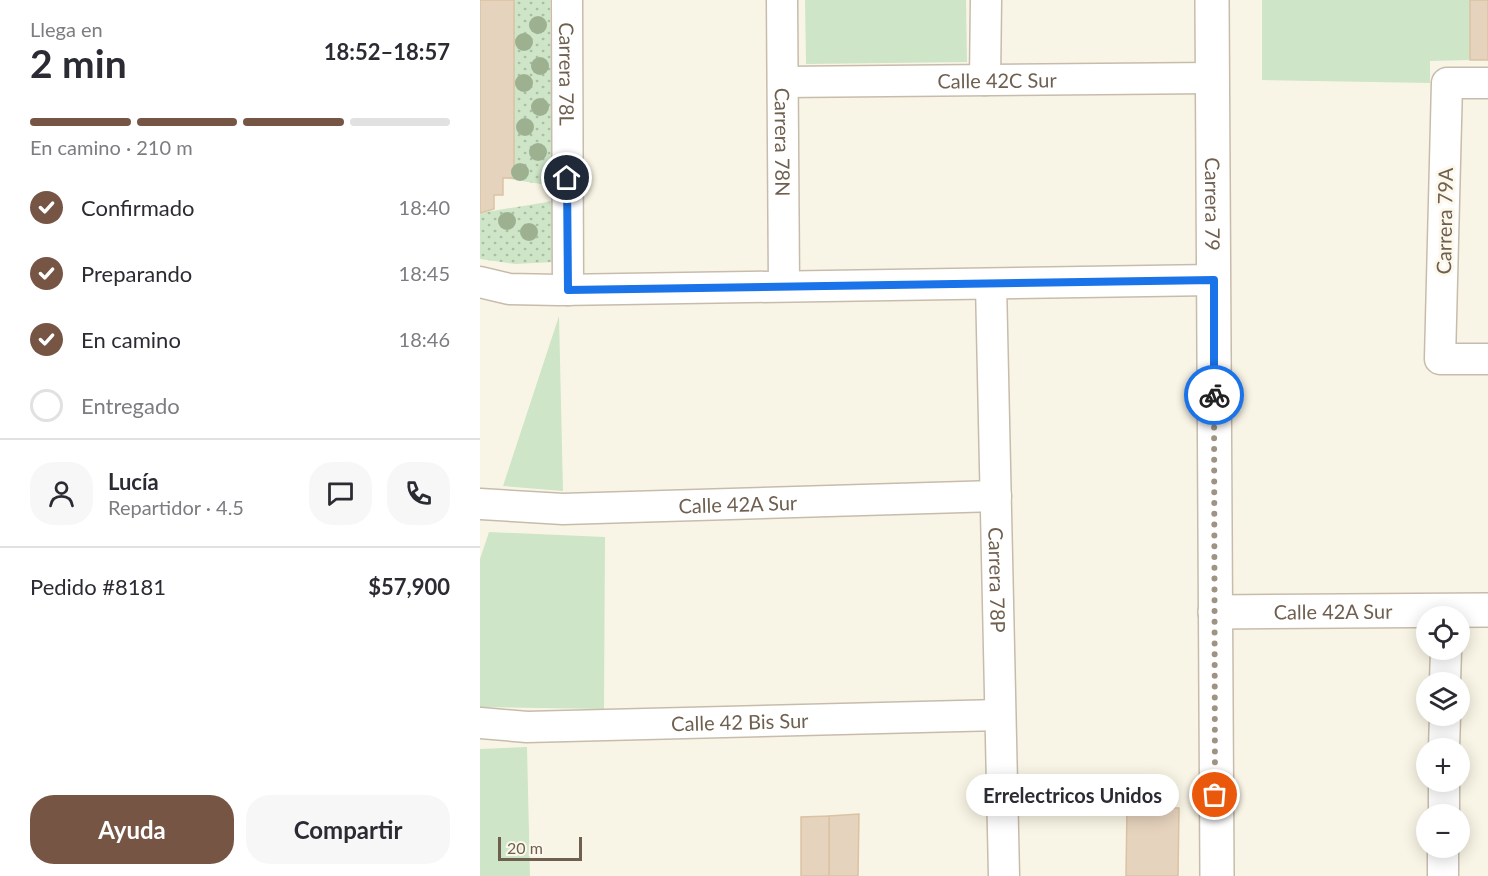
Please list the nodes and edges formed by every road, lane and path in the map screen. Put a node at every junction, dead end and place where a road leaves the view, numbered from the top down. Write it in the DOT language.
graph roads {
  1 [pos="567,0"];
  2 [pos="782,0"];
  3 [pos="986,0"];
  4 [pos="1212,0"];
  5 [pos="1212,78"];
  6 [pos="985,80"];
  7 [pos="783,82"];
  8 [pos="1488,83"];
  9 [pos="1214,280"];
  10 [pos="480,282"];
  11 [pos="991,284"];
  12 [pos="784,286"];
  13 [pos="568,290"];
  14 [pos="1488,359"];
  15 [pos="996,496"];
  16 [pos="480,504"];
  17 [pos="1488,610"];
  18 [pos="1470,611"];
  19 [pos="1215,612"];
  20 [pos="1416,613"];
  21 [pos="1000,715"];
  22 [pos="480,723"];
  23 [pos="1443,858"];
  24 [pos="1004,876"];
  25 [pos="1217,876"];
  26 [pos="1443,876"];
  1 -- 13 [label="street, Carrera 78L"];
  2 -- 7 [label="street, Carrera 78N"];
  3 -- 6 [label="street"];
  4 -- 5 [label="street, Carrera 79"];
  5 -- 6 [label="street, Calle 42C Sur"];
  5 -- 9 [label="street, Carrera 79"];
  6 -- 7 [label="street, Calle 42C Sur"];
  7 -- 12 [label="street, Carrera 78N"];
  8 -- 14 [label="street, Carrera 79A"];
  9 -- 11 [label="street"];
  9 -- 19 [label="street, Carrera 79"];
  10 -- 13 [label="street"];
  11 -- 12 [label="street"];
  11 -- 15 [label="street, Carrera 78P"];
  12 -- 13 [label="street"];
  15 -- 16 [label="street, Calle 42A Sur"];
  15 -- 21 [label="street, Carrera 78P"];
  17 -- 18 [label="street, Calle 42A Sur"];
  19 -- 20 [label="street, Calle 42A Sur"];
  19 -- 25 [label="street, Carrera 79"];
  21 -- 22 [label="street, Calle 42 Bis Sur"];
  21 -- 24 [label="street, Carrera 78P"];
  23 -- 26 [label="street"];
}
